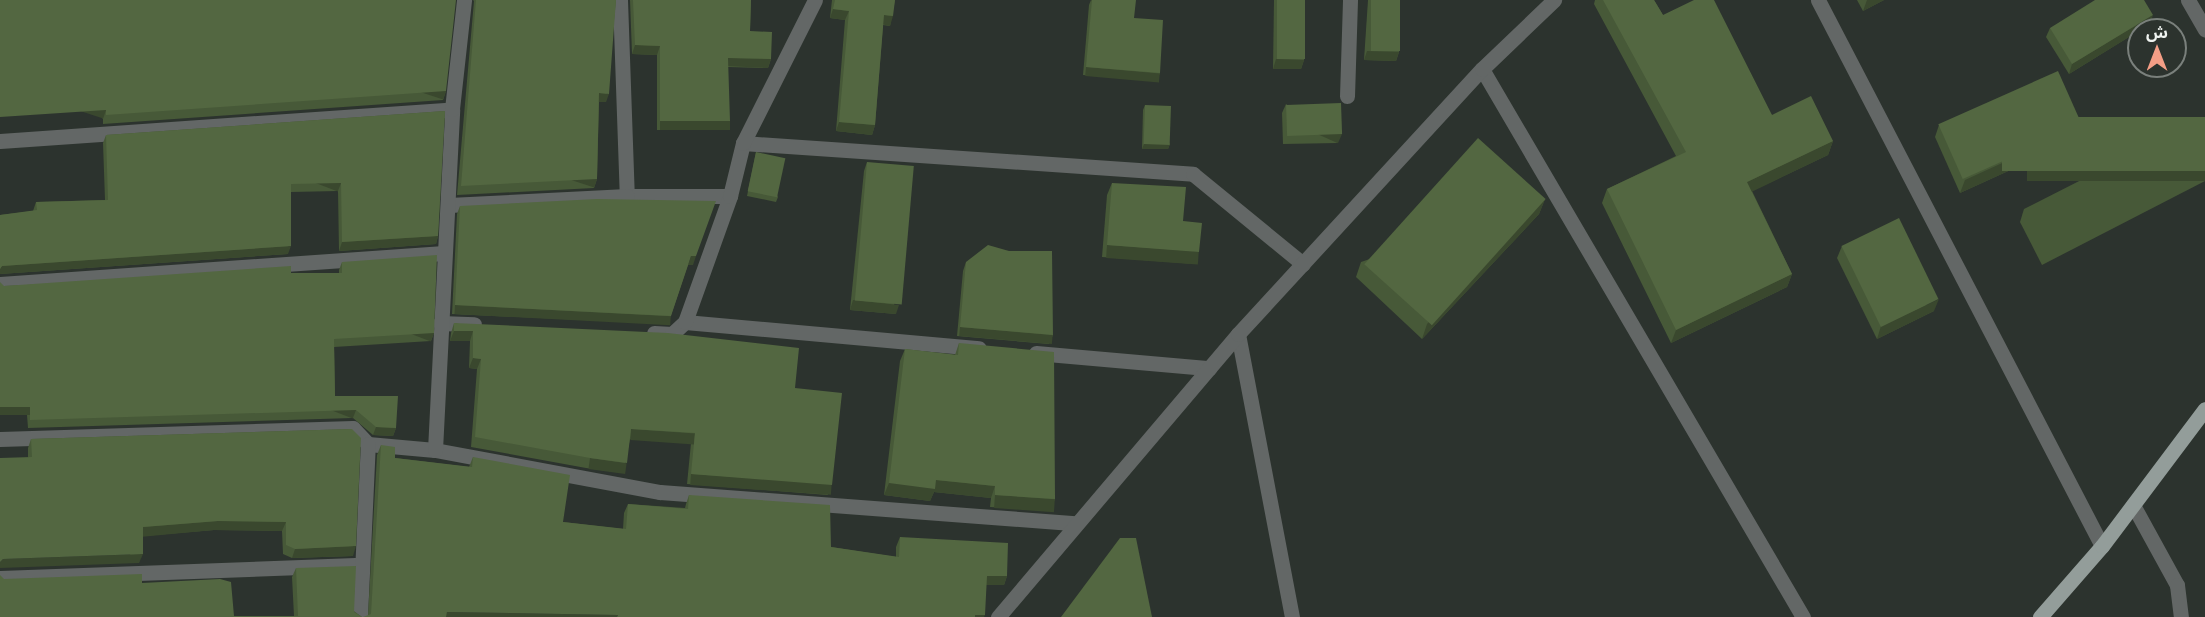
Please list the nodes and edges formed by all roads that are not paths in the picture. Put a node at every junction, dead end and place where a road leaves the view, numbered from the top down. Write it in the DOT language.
graph roads {
  1 [pos="464,0"];
  2 [pos="620,0"];
  3 [pos="814,0"];
  4 [pos="1350,0"];
  5 [pos="1554,0"];
  6 [pos="1818,0"];
  7 [pos="2188,0"];
  8 [pos="2205,29"];
  9 [pos="1482,69"];
  10 [pos="1347,96"];
  11 [pos="453,109"];
  12 [pos="0,141"];
  13 [pos="743,143"];
  14 [pos="627,196"];
  15 [pos="730,196"];
  16 [pos="449,205"];
  17 [pos="444,253"];
  18 [pos="1303,264"];
  19 [pos="0,284"];
  20 [pos="685,322"];
  21 [pos="440,323"];
  22 [pos="486,325"];
  23 [pos="637,332"];
  24 [pos="1238,334"];
  25 [pos="994,349"];
  26 [pos="1018,351"];
  27 [pos="1209,368"];
  28 [pos="2205,409"];
  29 [pos="0,439"];
  30 [pos="368,444"];
  31 [pos="435,450"];
  32 [pos="2133,505"];
  33 [pos="1075,523"];
  34 [pos="2103,546"];
  35 [pos="362,565"];
  36 [pos="0,578"];
  37 [pos="360,617"];
  38 [pos="998,617"];
  39 [pos="1292,617"];
  40 [pos="1803,617"];
  41 [pos="2040,617"];
  42 [pos="2181,617"];
  1 -- 11 [label="street"];
  2 -- 14 [label="street"];
  3 -- 13 [label="street"];
  4 -- 10 [label="street"];
  5 -- 9 [label="street"];
  6 -- 34 [label="street"];
  7 -- 8 [label="street"];
  9 -- 18 [label="street"];
  9 -- 40 [label="street"];
  11 -- 12 [label="street"];
  11 -- 16 [label="street"];
  13 -- 15 [label="street"];
  13 -- 18 [label="street"];
  14 -- 15 [label="street"];
  14 -- 16 [label="street"];
  15 -- 20 [label="street"];
  16 -- 17 [label="street"];
  17 -- 19 [label="street"];
  17 -- 21 [label="street"];
  18 -- 24 [label="street"];
  20 -- 23 [label="street"];
  20 -- 25 [label="street"];
  21 -- 22 [label="street"];
  21 -- 31 [label="street"];
  24 -- 27 [label="street"];
  24 -- 39 [label="street"];
  26 -- 27 [label="street"];
  27 -- 33 [label="street"];
  28 -- 32 [label="main road"];
  29 -- 30 [label="street"];
  30 -- 31 [label="street"];
  30 -- 35 [label="street"];
  31 -- 33 [label="street"];
  32 -- 34 [label="main road"];
  32 -- 42 [label="street"];
  33 -- 38 [label="street"];
  34 -- 41 [label="main road"];
  35 -- 36 [label="street"];
  35 -- 37 [label="street"];
}
